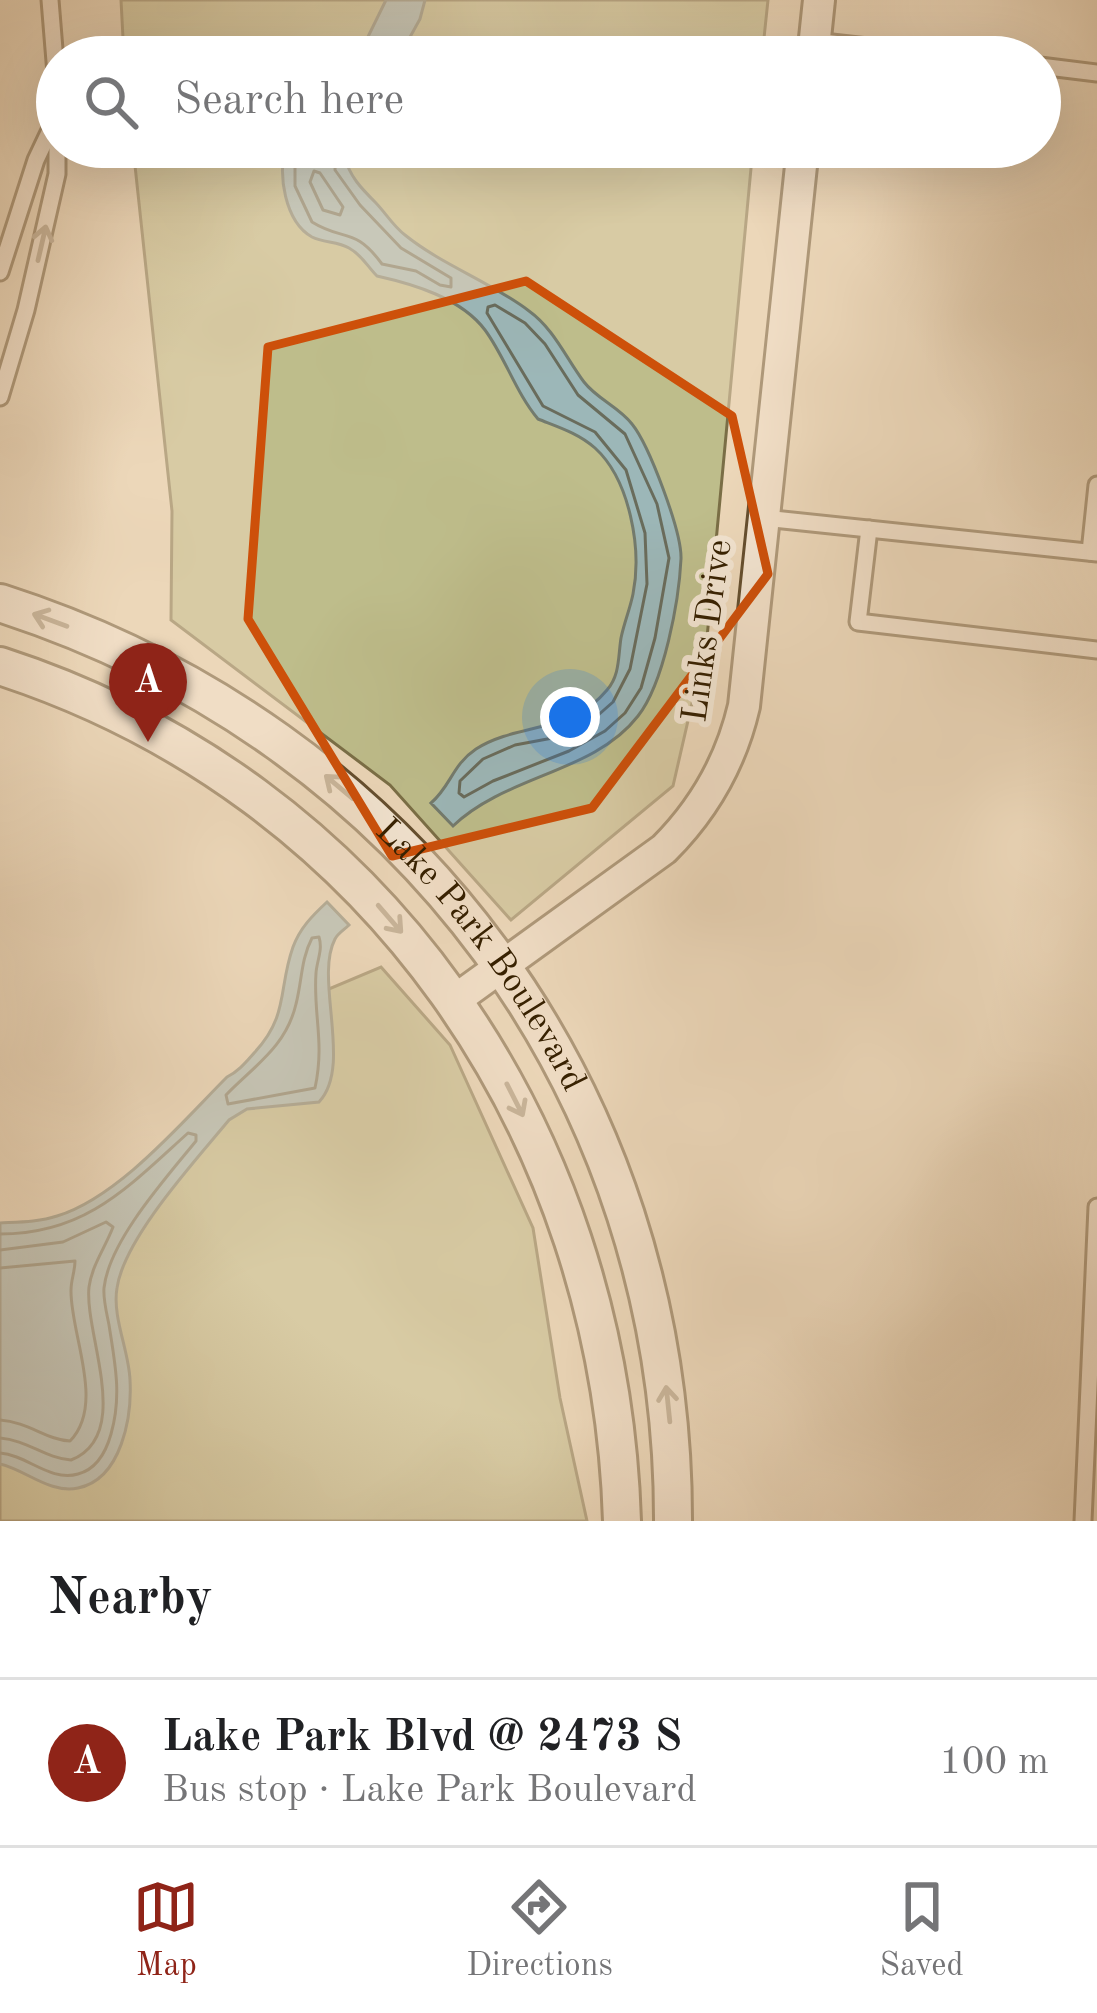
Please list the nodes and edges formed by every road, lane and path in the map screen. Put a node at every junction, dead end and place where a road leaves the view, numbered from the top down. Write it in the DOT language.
graph roads {
  1 [pos="50,0"];
  2 [pos="819,0"];
  3 [pos="53,36"];
  4 [pos="815,36"];
  5 [pos="1061,69"];
  6 [pos="1097,73"];
  7 [pos="36,160"];
  8 [pos="55,168"];
  9 [pos="801,168"];
  10 [pos="0,272"];
  11 [pos="0,397"];
  12 [pos="1097,485"];
  13 [pos="764,518"];
  14 [pos="869,529"];
  15 [pos="1094,552"];
  16 [pos="0,603"];
  17 [pos="1097,650"];
  18 [pos="0,666"];
  19 [pos="503,965"];
  20 [pos="455,1000"];
  21 [pos="1097,1207"];
  22 [pos="622,1521"];
  23 [pos="674,1521"];
  24 [pos="1083,1521"];
  1 -- 3 [label="lane"];
  2 -- 4 [label="street"];
  5 -- 6 [label="lane"];
  7 -- 10 [label="lane"];
  11 -- 8 [label="lane, one-way"];
  9 -- 13 [label="street, Links Drive"];
  12 -- 15 [label="lane"];
  13 -- 14 [label="lane"];
  13 -- 19 [label="street, Links Drive"];
  14 -- 15 [label="lane"];
  14 -- 17 [label="lane"];
  19 -- 16 [label="street, Lake Park Boulevard, one-way"];
  18 -- 20 [label="street, Lake Park Boulevard, one-way"];
  19 -- 20 [label="street, Links Drive"];
  23 -- 19 [label="street, Lake Park Boulevard, one-way"];
  20 -- 22 [label="street, Lake Park Boulevard, one-way"];
  21 -- 24 [label="lane"];
}
